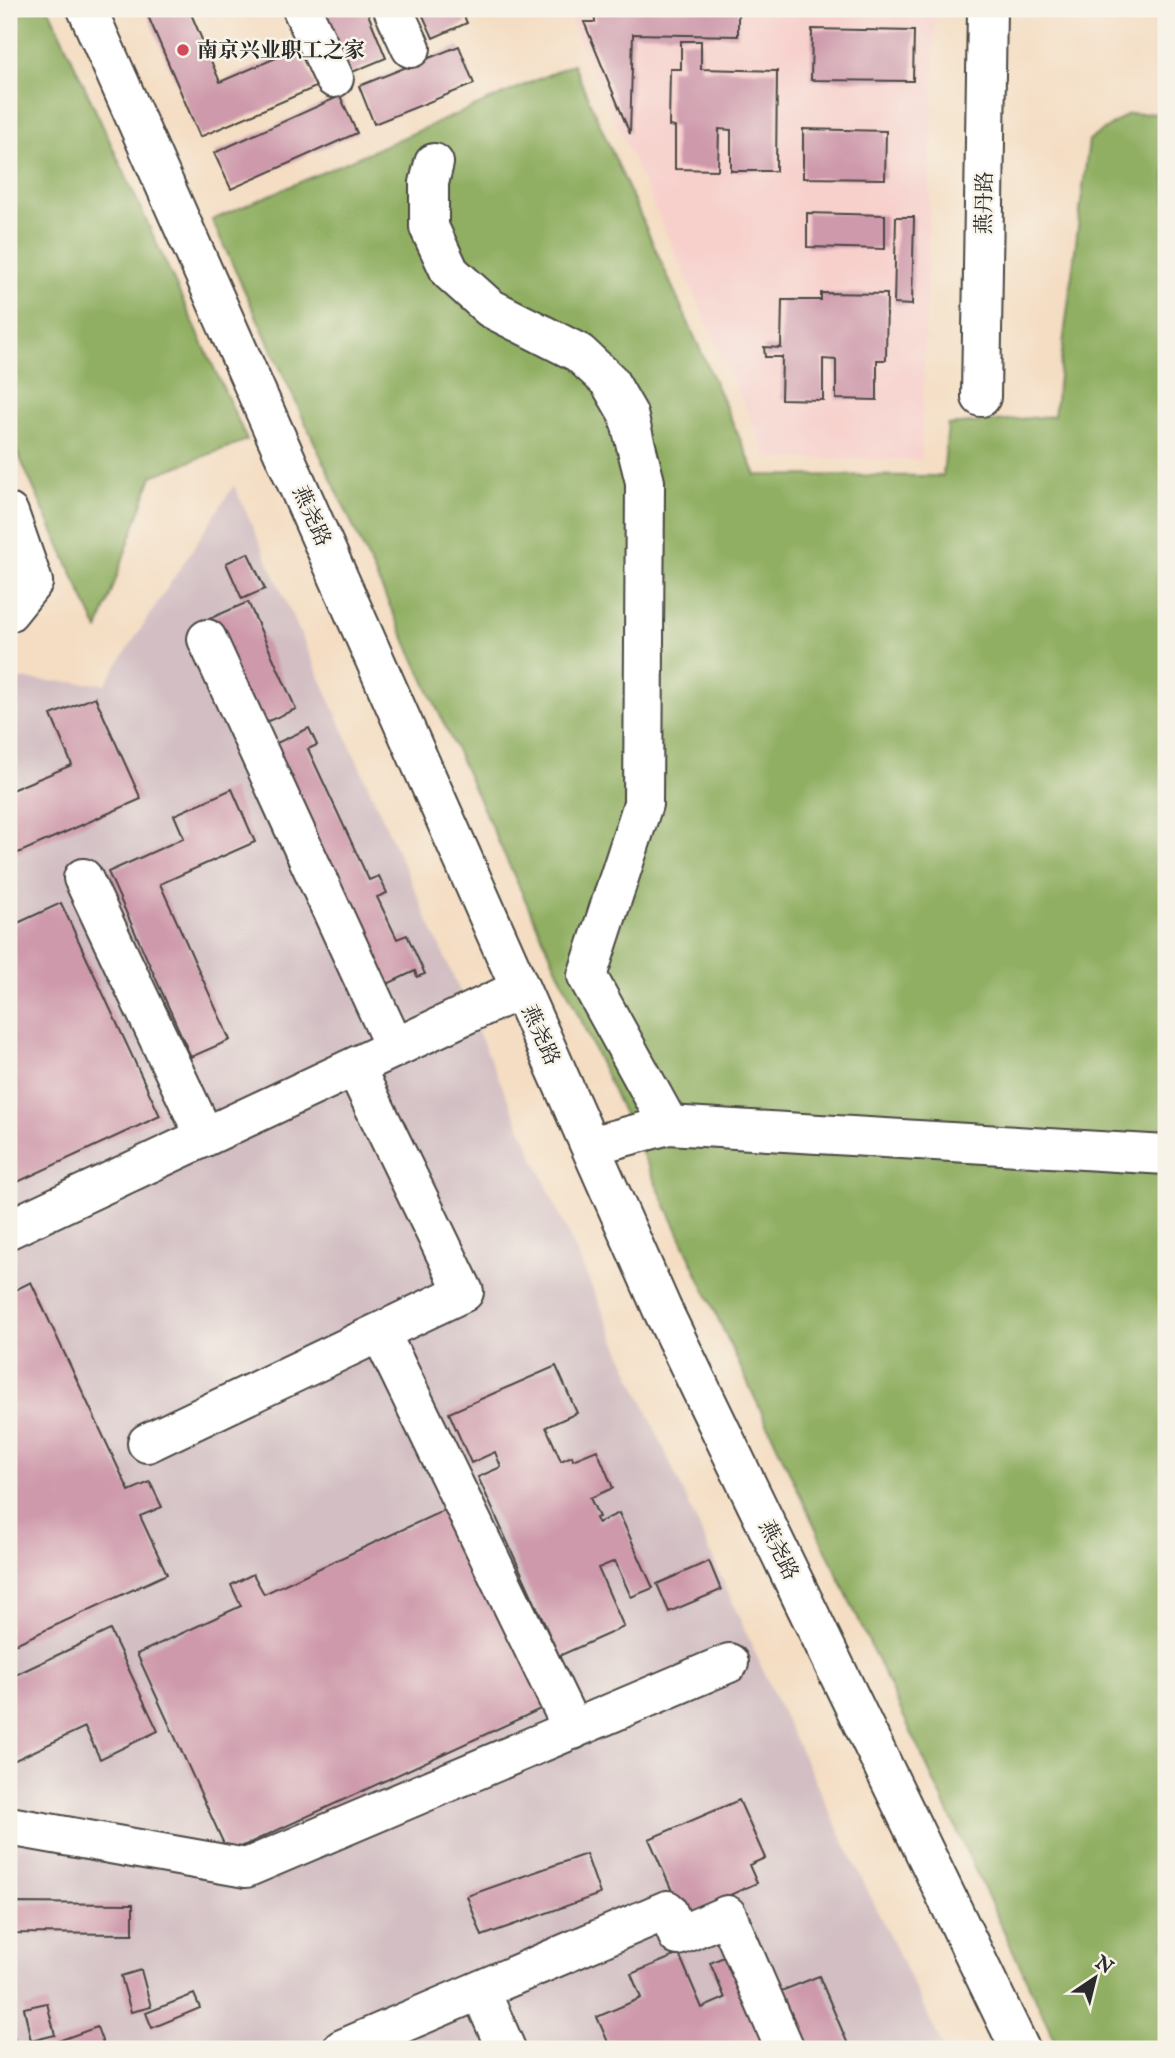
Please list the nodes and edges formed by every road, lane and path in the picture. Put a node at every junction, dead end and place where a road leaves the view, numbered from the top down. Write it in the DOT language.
graph roads {
  1 [pos="87,9"];
  2 [pos="302,9"];
  3 [pos="393,9"];
  4 [pos="987,9"];
  5 [pos="411,48"];
  6 [pos="334,78"];
  7 [pos="434,163"];
  8 [pos="981,397"];
  9 [pos="9,513"];
  10 [pos="9,612"];
  11 [pos="207,639"];
  12 [pos="83,878"];
  13 [pos="520,989"];
  14 [pos="395,1048"];
  15 [pos="355,1067"];
  16 [pos="668,1125"];
  17 [pos="205,1137"];
  18 [pos="590,1146"];
  19 [pos="1166,1154"];
  20 [pos="9,1229"];
  21 [pos="380,1332"];
  22 [pos="147,1443"];
  23 [pos="730,1663"];
  24 [pos="573,1730"];
  25 [pos="9,1826"];
  26 [pos="480,1990"];
  27 [pos="342,2049"];
  28 [pos="506,2049"];
  29 [pos="785,2049"];
  30 [pos="1020,2049"];
  1 -- 13 [label="street, 燕尧路"];
  2 -- 6 [label="street"];
  3 -- 5 [label="street"];
  4 -- 8 [label="street, 燕丹路"];
  7 -- 16 [label="street"];
  9 -- 10 [label="street"];
  11 -- 14 [label="street"];
  12 -- 17 [label="street"];
  13 -- 14 [label="street"];
  13 -- 18 [label="street, 燕尧路"];
  14 -- 15 [label="street"];
  15 -- 17 [label="street"];
  15 -- 21 [label="street"];
  16 -- 18 [label="street"];
  16 -- 19 [label="street"];
  17 -- 20 [label="street"];
  18 -- 30 [label="street, 燕尧路"];
  21 -- 22 [label="street"];
  21 -- 24 [label="street"];
  23 -- 24 [label="street"];
  24 -- 25 [label="street"];
  26 -- 27 [label="street"];
  26 -- 28 [label="street"];
  26 -- 29 [label="street"];
}
